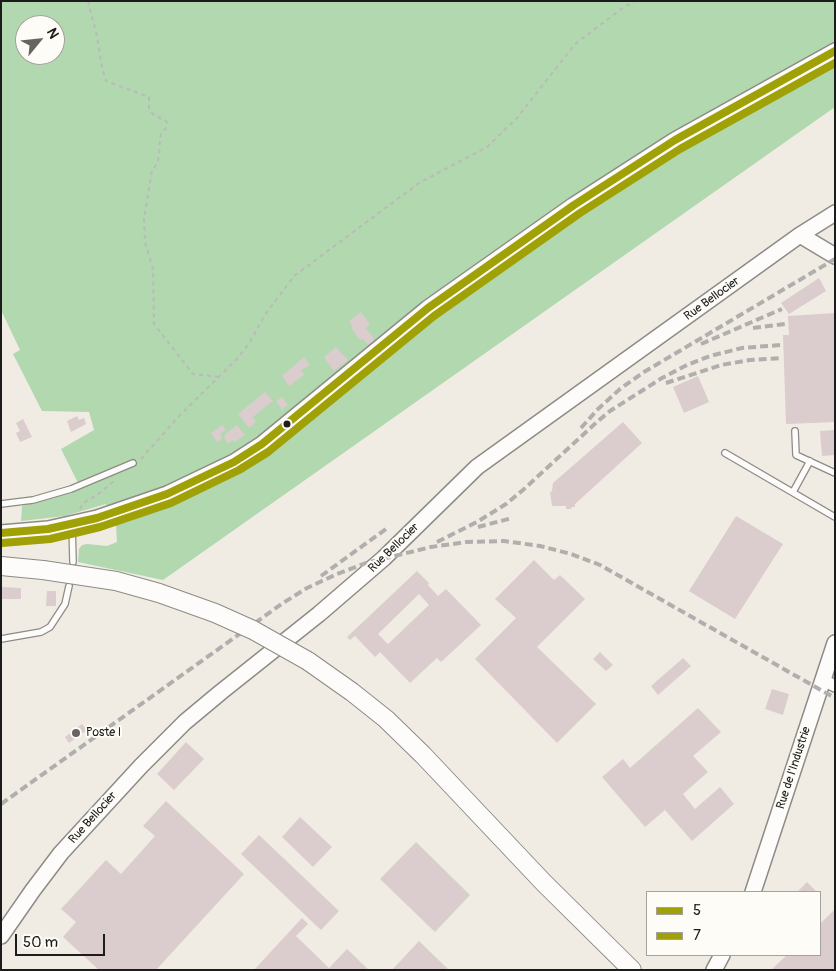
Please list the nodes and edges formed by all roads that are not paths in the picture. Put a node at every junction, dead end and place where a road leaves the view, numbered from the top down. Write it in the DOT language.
graph roads {
  1 [pos="835,50"];
  2 [pos="835,214"];
  3 [pos="800,235"];
  4 [pos="832,251"];
  5 [pos="795,431"];
  6 [pos="725,453"];
  7 [pos="810,461"];
  8 [pos="133,463"];
  9 [pos="835,473"];
  10 [pos="793,492"];
  11 [pos="1,504"];
  12 [pos="835,517"];
  13 [pos="72,524"];
  14 [pos="1,533"];
  15 [pos="73,562"];
  16 [pos="1,566"];
  17 [pos="69,586"];
  18 [pos="1,640"];
  19 [pos="835,643"];
  20 [pos="829,683"];
  21 [pos="544,883"];
  22 [pos="753,891"];
  23 [pos="1,936"];
  24 [pos="616,970"];
  25 [pos="632,970"];
  1 -- 13 [label="main road"];
  2 -- 3 [label="main road, Rue Bellocier"];
  3 -- 4 [label="main road"];
  3 -- 23 [label="main road, Rue Bellocier"];
  5 -- 7 [label="lane"];
  6 -- 10 [label="lane"];
  7 -- 9 [label="lane"];
  7 -- 10 [label="lane"];
  8 -- 11 [label="lane"];
  10 -- 12 [label="lane"];
  13 -- 14 [label="main road"];
  13 -- 15 [label="lane"];
  16 -- 21 [label="main road, bridge"];
  17 -- 18 [label="lane"];
  19 -- 20 [label="main road, Rue de l'Industrie"];
  20 -- 22 [label="main road, Rue de l'Industrie"];
  21 -- 24 [label="main road"];
  21 -- 25 [label="main road"];
}
